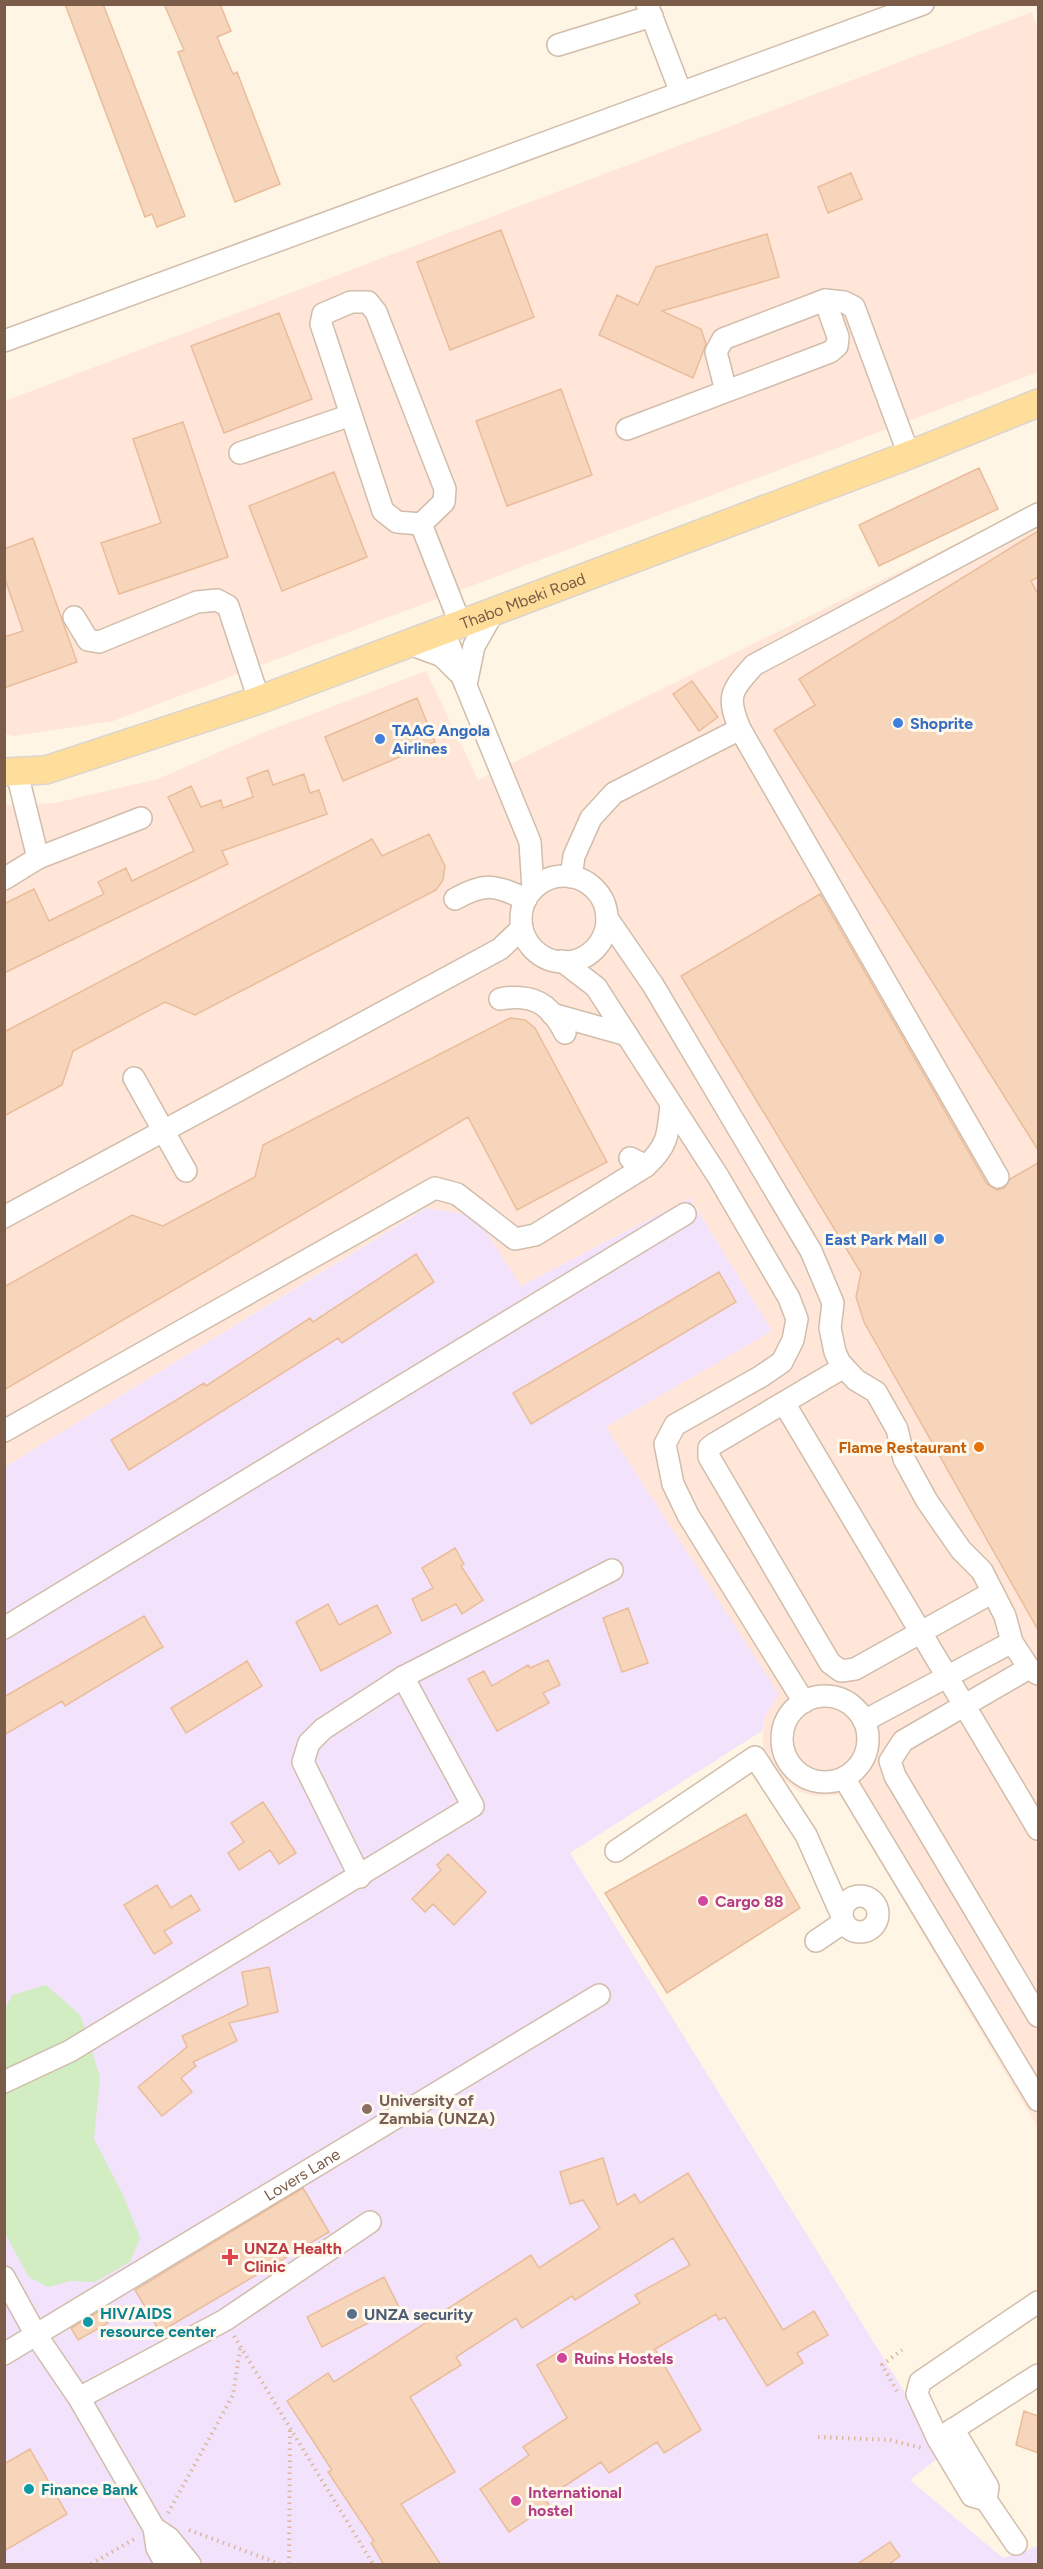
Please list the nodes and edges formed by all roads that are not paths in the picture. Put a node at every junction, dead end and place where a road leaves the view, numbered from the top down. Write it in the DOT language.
graph roads {
  1 [pos="923,4"];
  2 [pos="649,10"];
  3 [pos="558,45"];
  4 [pos="681,93"];
  5 [pos="825,300"];
  6 [pos="4,341"];
  7 [pos="726,391"];
  8 [pos="1037,404"];
  9 [pos="351,415"];
  10 [pos="627,429"];
  11 [pos="240,453"];
  12 [pos="909,455"];
  13 [pos="1038,514"];
  14 [pos="422,524"];
  15 [pos="494,611"];
  16 [pos="74,617"];
  17 [pos="451,627"];
  18 [pos="407,643"];
  19 [pos="466,685"];
  20 [pos="259,700"];
  21 [pos="740,729"];
  22 [pos="11,772"];
  23 [pos="141,818"];
  24 [pos="530,842"];
  25 [pos="38,858"];
  26 [pos="567,877"];
  27 [pos="4,879"];
  28 [pos="530,894"];
  29 [pos="455,899"];
  30 [pos="607,918"];
  31 [pos="522,928"];
  32 [pos="500,949"];
  33 [pos="536,951"];
  34 [pos="590,953"];
  35 [pos="562,961"];
  36 [pos="596,987"];
  37 [pos="500,999"];
  38 [pos="552,1014"];
  39 [pos="565,1032"];
  40 [pos="627,1035"];
  41 [pos="134,1078"];
  42 [pos="671,1104"];
  43 [pos="163,1131"];
  44 [pos="186,1171"];
  45 [pos="998,1177"];
  46 [pos="685,1214"];
  47 [pos="4,1217"];
  48 [pos="844,1367"];
  49 [pos="784,1403"];
  50 [pos="4,1431"];
  51 [pos="612,1570"];
  52 [pos="993,1592"];
  53 [pos="4,1628"];
  54 [pos="921,1632"];
  55 [pos="1012,1642"];
  56 [pos="1034,1671"];
  57 [pos="403,1677"];
  58 [pos="948,1677"];
  59 [pos="804,1702"];
  60 [pos="965,1706"];
  61 [pos="864,1721"];
  62 [pos="787,1758"];
  63 [pos="765,1772"];
  64 [pos="804,1777"];
  65 [pos="844,1778"];
  66 [pos="779,1793"];
  67 [pos="1038,1829"];
  68 [pos="616,1851"];
  69 [pos="824,1876"];
  70 [pos="360,1877"];
  71 [pos="859,1896"];
  72 [pos="843,1919"];
  73 [pos="816,1941"];
  74 [pos="599,1995"];
  75 [pos="1038,2016"];
  76 [pos="4,2082"];
  77 [pos="1038,2100"];
  78 [pos="370,2222"];
  79 [pos="4,2277"];
  80 [pos="1038,2302"];
  81 [pos="36,2335"];
  82 [pos="4,2354"];
  83 [pos="1038,2375"];
  84 [pos="79,2398"];
  85 [pos="940,2439"];
  86 [pos="154,2528"];
  87 [pos="1016,2544"];
  88 [pos="166,2565"];
  89 [pos="190,2565"];
  1 -- 4 [label="street"];
  2 -- 3 [label="street"];
  2 -- 4 [label="street"];
  4 -- 6 [label="street"];
  5 -- 7 [label="street"];
  5 -- 7 [label="street"];
  5 -- 12 [label="street"];
  7 -- 10 [label="street"];
  8 -- 12 [label="main road, Thabo Mbeki Road"];
  9 -- 11 [label="street"];
  9 -- 14 [label="street"];
  9 -- 14 [label="street"];
  12 -- 15 [label="main road, Thabo Mbeki Road"];
  13 -- 21 [label="street"];
  14 -- 17 [label="street"];
  15 -- 17 [label="main road, Thabo Mbeki Road"];
  15 -- 19 [label="street"];
  16 -- 20 [label="street"];
  17 -- 18 [label="main road, Thabo Mbeki Road"];
  17 -- 19 [label="street"];
  18 -- 19 [label="street"];
  18 -- 20 [label="main road, Thabo Mbeki Road"];
  19 -- 24 [label="street"];
  20 -- 22 [label="main road, Thabo Mbeki Road"];
  21 -- 26 [label="street"];
  21 -- 45 [label="street"];
  22 -- 25 [label="street"];
  23 -- 25 [label="street"];
  24 -- 26 [label="street"];
  24 -- 28 [label="street"];
  25 -- 27 [label="street"];
  26 -- 28 [label="street"];
  26 -- 30 [label="street"];
  28 -- 29 [label="street"];
  28 -- 31 [label="street"];
  30 -- 34 [label="street"];
  30 -- 48 [label="street"];
  31 -- 32 [label="street"];
  31 -- 33 [label="street"];
  32 -- 33 [label="street"];
  32 -- 43 [label="street"];
  33 -- 35 [label="street"];
  34 -- 35 [label="street"];
  34 -- 36 [label="street"];
  35 -- 36 [label="street"];
  36 -- 40 [label="street"];
  37 -- 38 [label="street"];
  38 -- 39 [label="street"];
  38 -- 40 [label="street"];
  40 -- 42 [label="street"];
  41 -- 43 [label="street"];
  42 -- 50 [label="street"];
  42 -- 59 [label="street"];
  43 -- 44 [label="street"];
  43 -- 47 [label="street"];
  46 -- 53 [label="street"];
  48 -- 49 [label="street"];
  48 -- 52 [label="street"];
  49 -- 54 [label="street"];
  49 -- 54 [label="street"];
  51 -- 57 [label="street"];
  52 -- 54 [label="street"];
  52 -- 55 [label="street"];
  54 -- 58 [label="street"];
  55 -- 56 [label="street"];
  55 -- 58 [label="street"];
  56 -- 60 [label="street"];
  57 -- 70 [label="street"];
  57 -- 70 [label="street"];
  58 -- 60 [label="street"];
  58 -- 61 [label="street"];
  59 -- 61 [label="street"];
  59 -- 62 [label="street"];
  60 -- 67 [label="street"];
  60 -- 75 [label="street"];
  61 -- 65 [label="street"];
  62 -- 63 [label="street"];
  62 -- 64 [label="street"];
  63 -- 66 [label="street"];
  63 -- 68 [label="street"];
  64 -- 65 [label="street"];
  64 -- 66 [label="street"];
  65 -- 77 [label="street"];
  66 -- 69 [label="street"];
  69 -- 71 [label="street"];
  69 -- 72 [label="street"];
  70 -- 76 [label="street"];
  71 -- 72 [label="street"];
  71 -- 72 [label="street"];
  72 -- 73 [label="street"];
  74 -- 81 [label="street, Lovers Lane"];
  78 -- 84 [label="street"];
  79 -- 81 [label="street"];
  80 -- 85 [label="street"];
  81 -- 82 [label="street, Lovers Lane"];
  81 -- 84 [label="street"];
  83 -- 85 [label="street"];
  84 -- 86 [label="street"];
  85 -- 87 [label="street"];
  86 -- 88 [label="street"];
  86 -- 89 [label="street"];
}
